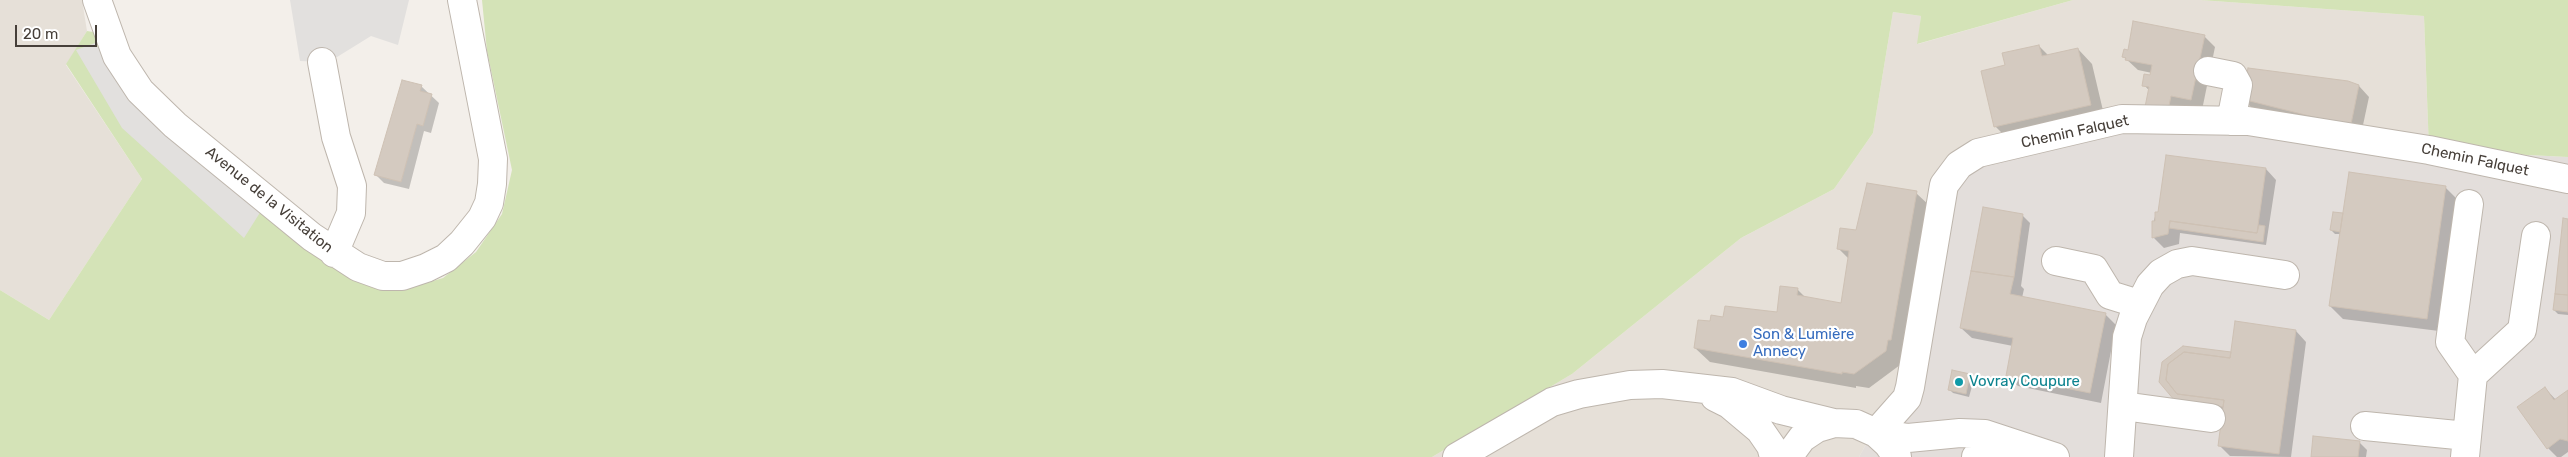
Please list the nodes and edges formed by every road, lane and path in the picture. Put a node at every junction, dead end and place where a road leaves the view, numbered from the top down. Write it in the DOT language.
graph roads {
  1 [pos="97,0"];
  2 [pos="462,0"];
  3 [pos="322,62"];
  4 [pos="2208,71"];
  5 [pos="2231,121"];
  6 [pos="2568,179"];
  7 [pos="2469,204"];
  8 [pos="2536,236"];
  9 [pos="334,253"];
  10 [pos="2056,261"];
  11 [pos="2285,276"];
  12 [pos="2139,304"];
  13 [pos="2473,375"];
  14 [pos="1700,390"];
  15 [pos="2122,406"];
  16 [pos="2211,418"];
  17 [pos="1834,423"];
  18 [pos="2365,426"];
  19 [pos="1876,433"];
  20 [pos="2466,447"];
  21 [pos="2046,455"];
  22 [pos="1457,457"];
  23 [pos="1774,457"];
  24 [pos="1788,457"];
  25 [pos="1897,457"];
  26 [pos="1976,457"];
  27 [pos="2119,457"];
  1 -- 9 [label="street, Avenue de la Visitation"];
  2 -- 9 [label="street, Avenue de la Visitation"];
  3 -- 9 [label="street"];
  4 -- 5 [label="street"];
  5 -- 6 [label="street, Chemin Falquet"];
  5 -- 19 [label="street, Chemin Falquet"];
  7 -- 13 [label="street"];
  8 -- 13 [label="street"];
  10 -- 12 [label="street"];
  11 -- 12 [label="street"];
  12 -- 15 [label="street"];
  13 -- 20 [label="street"];
  14 -- 17 [label="street"];
  14 -- 22 [label="street"];
  14 -- 23 [label="street"];
  15 -- 16 [label="street"];
  15 -- 27 [label="street"];
  17 -- 19 [label="street"];
  17 -- 24 [label="street"];
  18 -- 20 [label="street"];
  19 -- 21 [label="street"];
  19 -- 25 [label="street"];
  21 -- 26 [label="street"];
}
